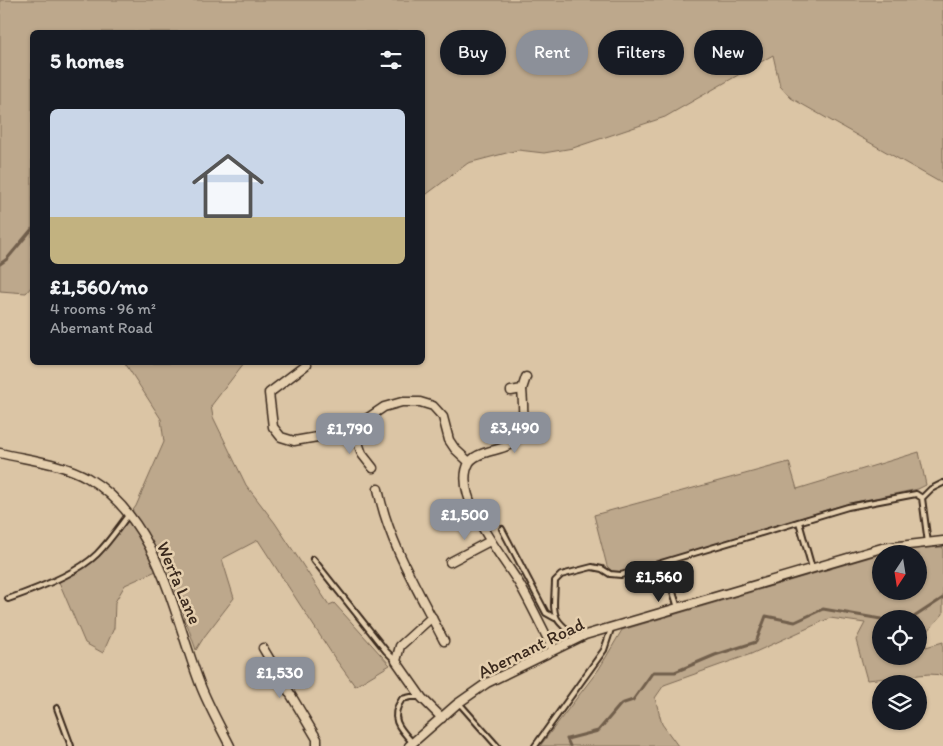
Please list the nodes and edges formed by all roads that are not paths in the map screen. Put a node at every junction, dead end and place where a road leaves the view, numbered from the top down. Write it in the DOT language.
graph roads {
  1 [pos="306,365"];
  2 [pos="526,377"];
  3 [pos="522,389"];
  4 [pos="511,391"];
  5 [pos="354,428"];
  6 [pos="0,454"];
  7 [pos="469,462"];
  8 [pos="373,468"];
  9 [pos="943,483"];
  10 [pos="378,489"];
  11 [pos="922,498"];
  12 [pos="129,514"];
  13 [pos="799,522"];
  14 [pos="502,529"];
  15 [pos="490,541"];
  16 [pos="943,542"];
  17 [pos="928,543"];
  18 [pos="313,560"];
  19 [pos="450,562"];
  20 [pos="664,563"];
  21 [pos="812,569"];
  22 [pos="8,599"];
  23 [pos="678,608"];
  24 [pos="432,617"];
  25 [pos="555,618"];
  26 [pos="611,629"];
  27 [pos="578,638"];
  28 [pos="444,641"];
  29 [pos="263,648"];
  30 [pos="553,649"];
  31 [pos="396,661"];
  32 [pos="422,698"];
  33 [pos="459,703"];
  34 [pos="57,708"];
  35 [pos="442,718"];
  36 [pos="411,744"];
  37 [pos="72,746"];
  38 [pos="230,746"];
  39 [pos="317,746"];
  40 [pos="497,746"];
  41 [pos="535,746"];
  1 -- 5 [label="street"];
  2 -- 3 [label="street"];
  3 -- 4 [label="street"];
  3 -- 7 [label="street"];
  5 -- 7 [label="street"];
  5 -- 8 [label="street"];
  6 -- 12 [label="street, Werfa Lane"];
  7 -- 15 [label="street"];
  9 -- 11 [label="lane"];
  10 -- 24 [label="street"];
  11 -- 13 [label="lane"];
  11 -- 17 [label="lane"];
  12 -- 22 [label="lane"];
  12 -- 38 [label="street, Werfa Lane"];
  13 -- 20 [label="lane"];
  13 -- 21 [label="lane"];
  14 -- 25 [label="lane"];
  15 -- 19 [label="street"];
  15 -- 30 [label="street"];
  16 -- 17 [label="street, Abernant Road"];
  17 -- 21 [label="street, Abernant Road"];
  18 -- 31 [label="lane"];
  20 -- 23 [label="lane"];
  20 -- 25 [label="lane"];
  21 -- 23 [label="street, Abernant Road"];
  23 -- 26 [label="street, Abernant Road"];
  24 -- 28 [label="street"];
  24 -- 31 [label="street"];
  25 -- 27 [label="lane"];
  26 -- 27 [label="street, Abernant Road"];
  26 -- 41 [label="lane"];
  27 -- 30 [label="street, Abernant Road"];
  29 -- 39 [label="street"];
  30 -- 33 [label="street, Abernant Road"];
  31 -- 32 [label="street"];
  32 -- 35 [label="street"];
  32 -- 36 [label="lane"];
  33 -- 35 [label="street, Abernant Road"];
  33 -- 40 [label="lane"];
  34 -- 37 [label="lane"];
  35 -- 36 [label="street, Abernant Road"];
}
